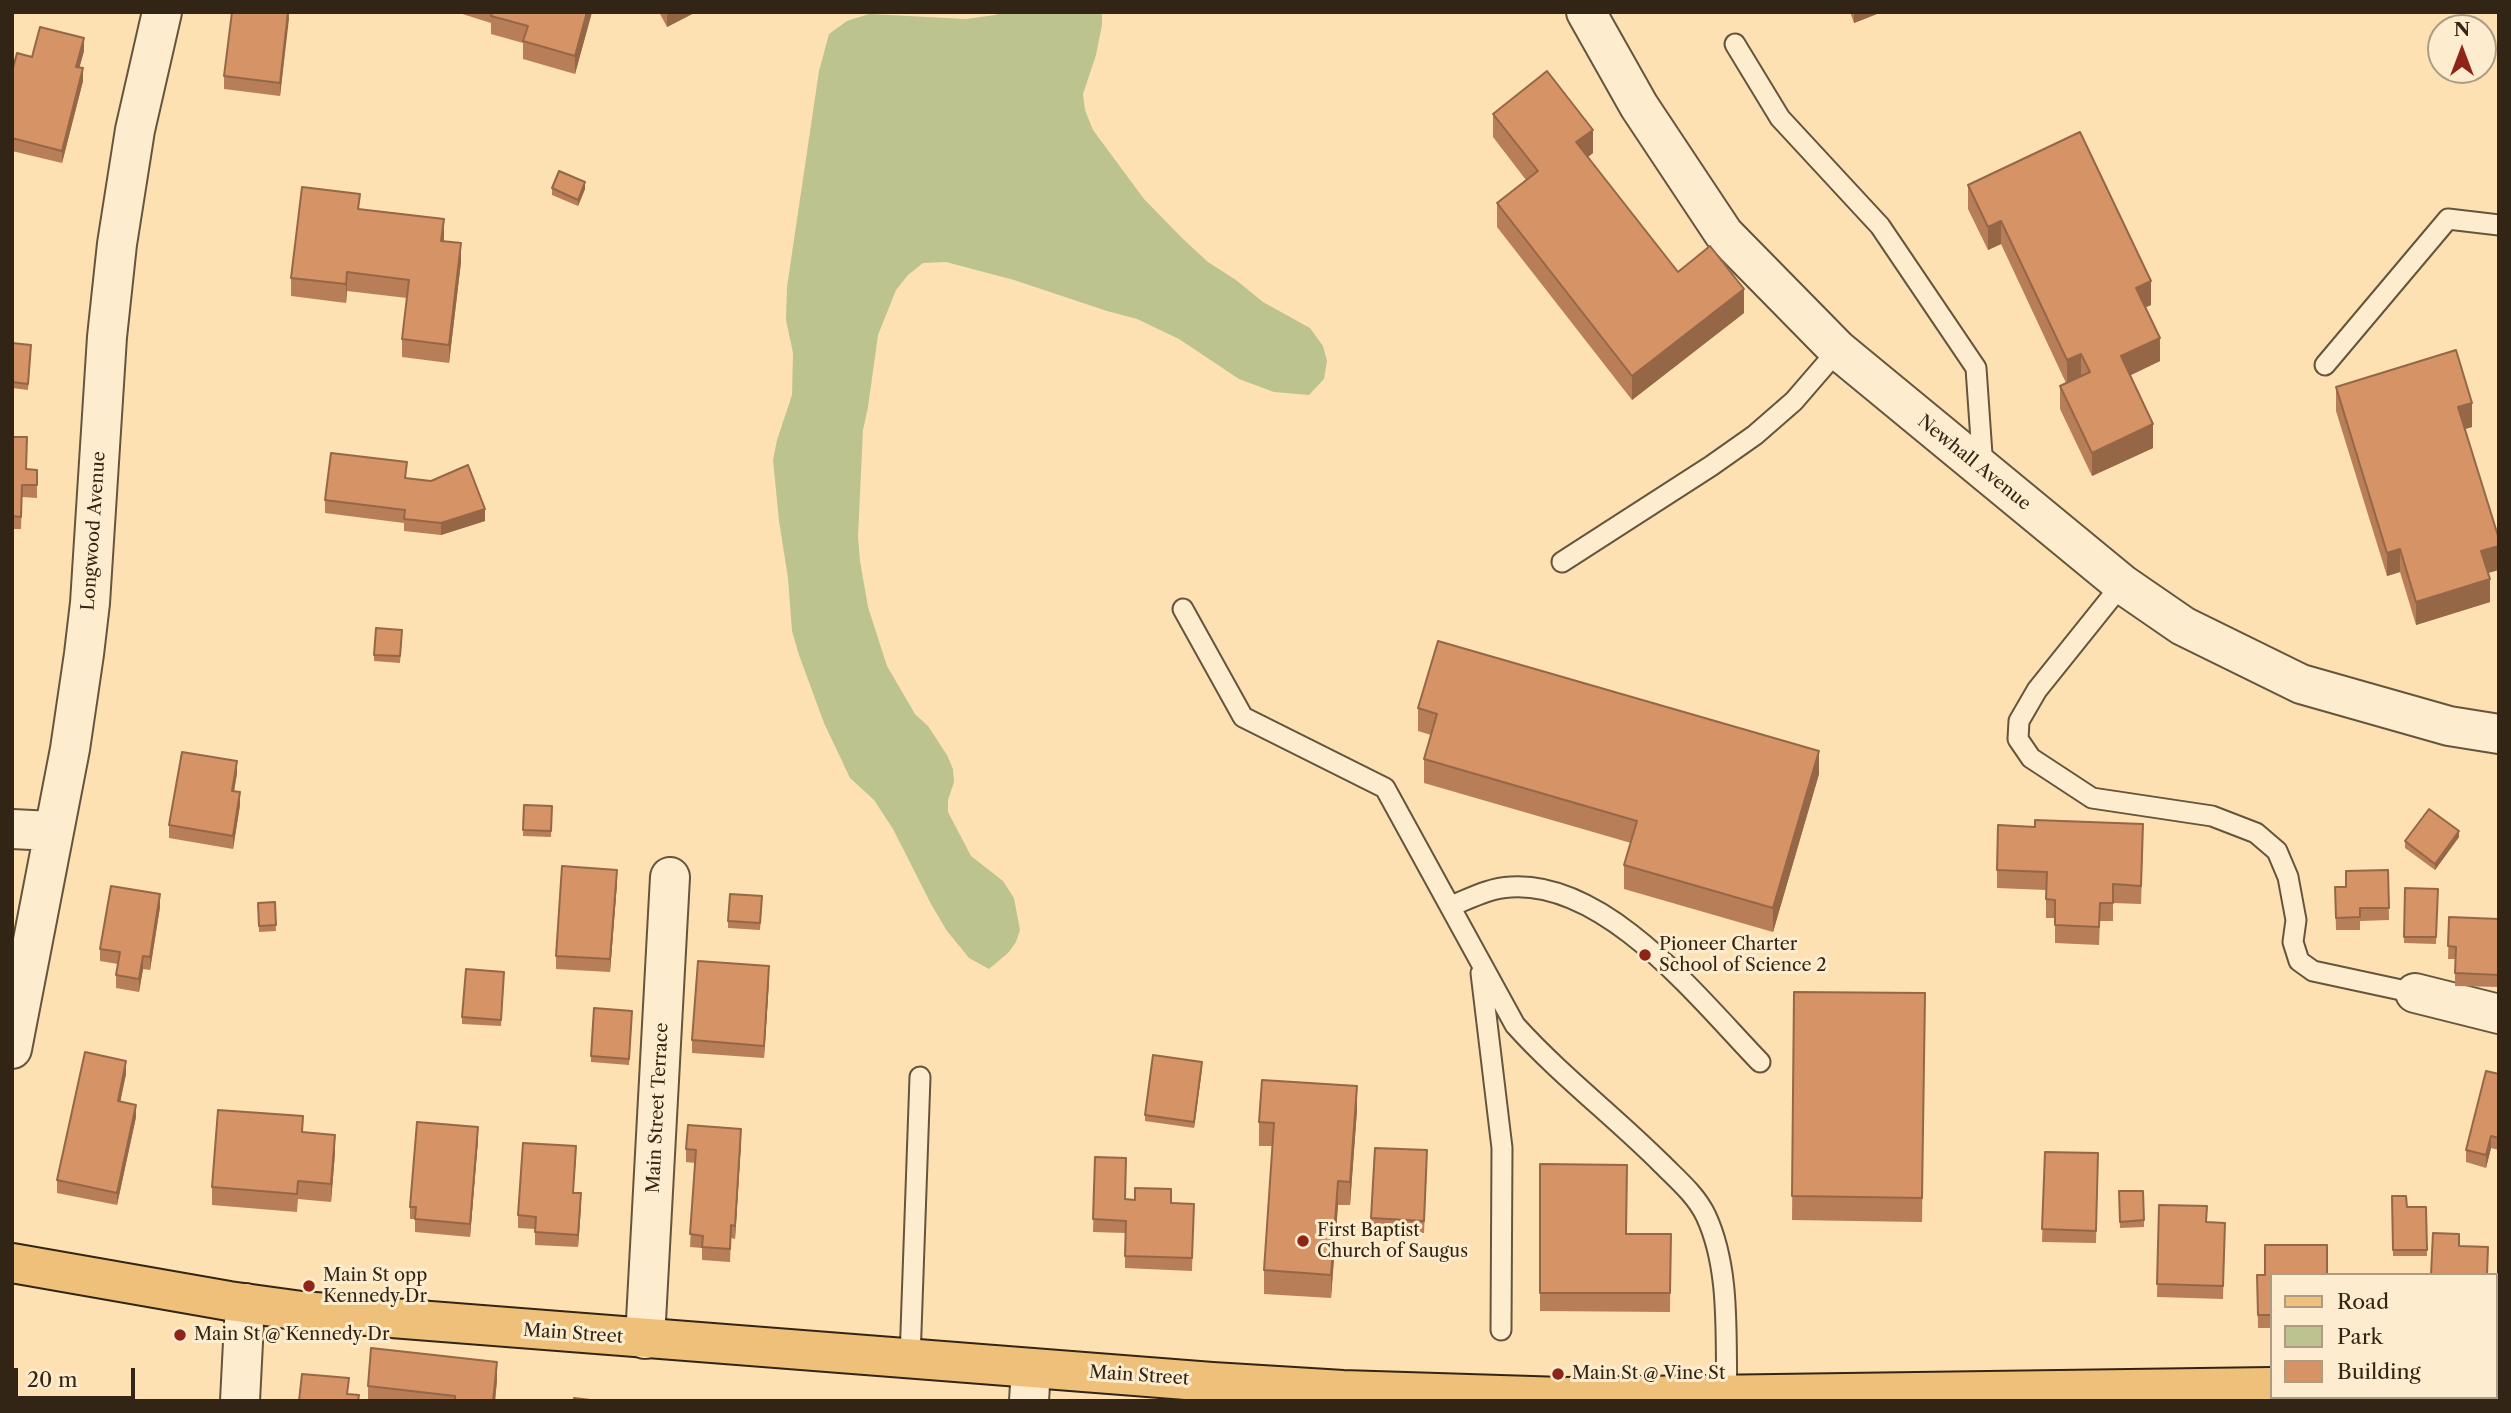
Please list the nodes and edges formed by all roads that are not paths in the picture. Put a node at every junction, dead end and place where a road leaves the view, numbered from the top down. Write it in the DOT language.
graph roads {
  1 [pos="162,12"];
  2 [pos="1586,12"];
  3 [pos="1735,44"];
  4 [pos="2499,225"];
  5 [pos="1838,350"];
  6 [pos="2325,365"];
  7 [pos="1983,470"];
  8 [pos="1562,562"];
  9 [pos="2122,584"];
  10 [pos="1183,609"];
  11 [pos="2499,734"];
  12 [pos="12,829"];
  13 [pos="52,831"];
  14 [pos="670,877"];
  15 [pos="1451,906"];
  16 [pos="1479,962"];
  17 [pos="2415,993"];
  18 [pos="2499,1014"];
  19 [pos="12,1049"];
  20 [pos="1760,1062"];
  21 [pos="920,1077"];
  22 [pos="12,1263"];
  23 [pos="245,1303"];
  24 [pos="1501,1330"];
  25 [pos="645,1339"];
  26 [pos="910,1359"];
  27 [pos="1030,1384"];
  28 [pos="2270,1387"];
  29 [pos="1727,1395"];
  30 [pos="2161,1395"];
  31 [pos="240,1401"];
  1 -- 13 [label="street, Longwood Avenue"];
  2 -- 5 [label="street, Newhall Avenue"];
  3 -- 7 [label="lane"];
  4 -- 6 [label="lane"];
  5 -- 7 [label="street, Newhall Avenue"];
  5 -- 8 [label="lane"];
  7 -- 9 [label="street, Newhall Avenue"];
  9 -- 11 [label="street, Newhall Avenue"];
  9 -- 17 [label="lane"];
  10 -- 15 [label="lane"];
  12 -- 13 [label="street"];
  13 -- 19 [label="street, Longwood Avenue"];
  14 -- 25 [label="street, Main Street Terrace"];
  15 -- 16 [label="lane"];
  15 -- 20 [label="lane"];
  16 -- 24 [label="lane"];
  16 -- 29 [label="lane"];
  17 -- 18 [label="street"];
  21 -- 26 [label="lane"];
  22 -- 23 [label="main road, Main Street"];
  23 -- 25 [label="main road, Main Street"];
  23 -- 31 [label="street"];
  25 -- 26 [label="main road, Main Street"];
  26 -- 27 [label="main road, Main Street"];
  27 -- 29 [label="main road, Main Street"];
  28 -- 30 [label="main road, Main Street"];
  29 -- 30 [label="main road, Main Street"];
}
